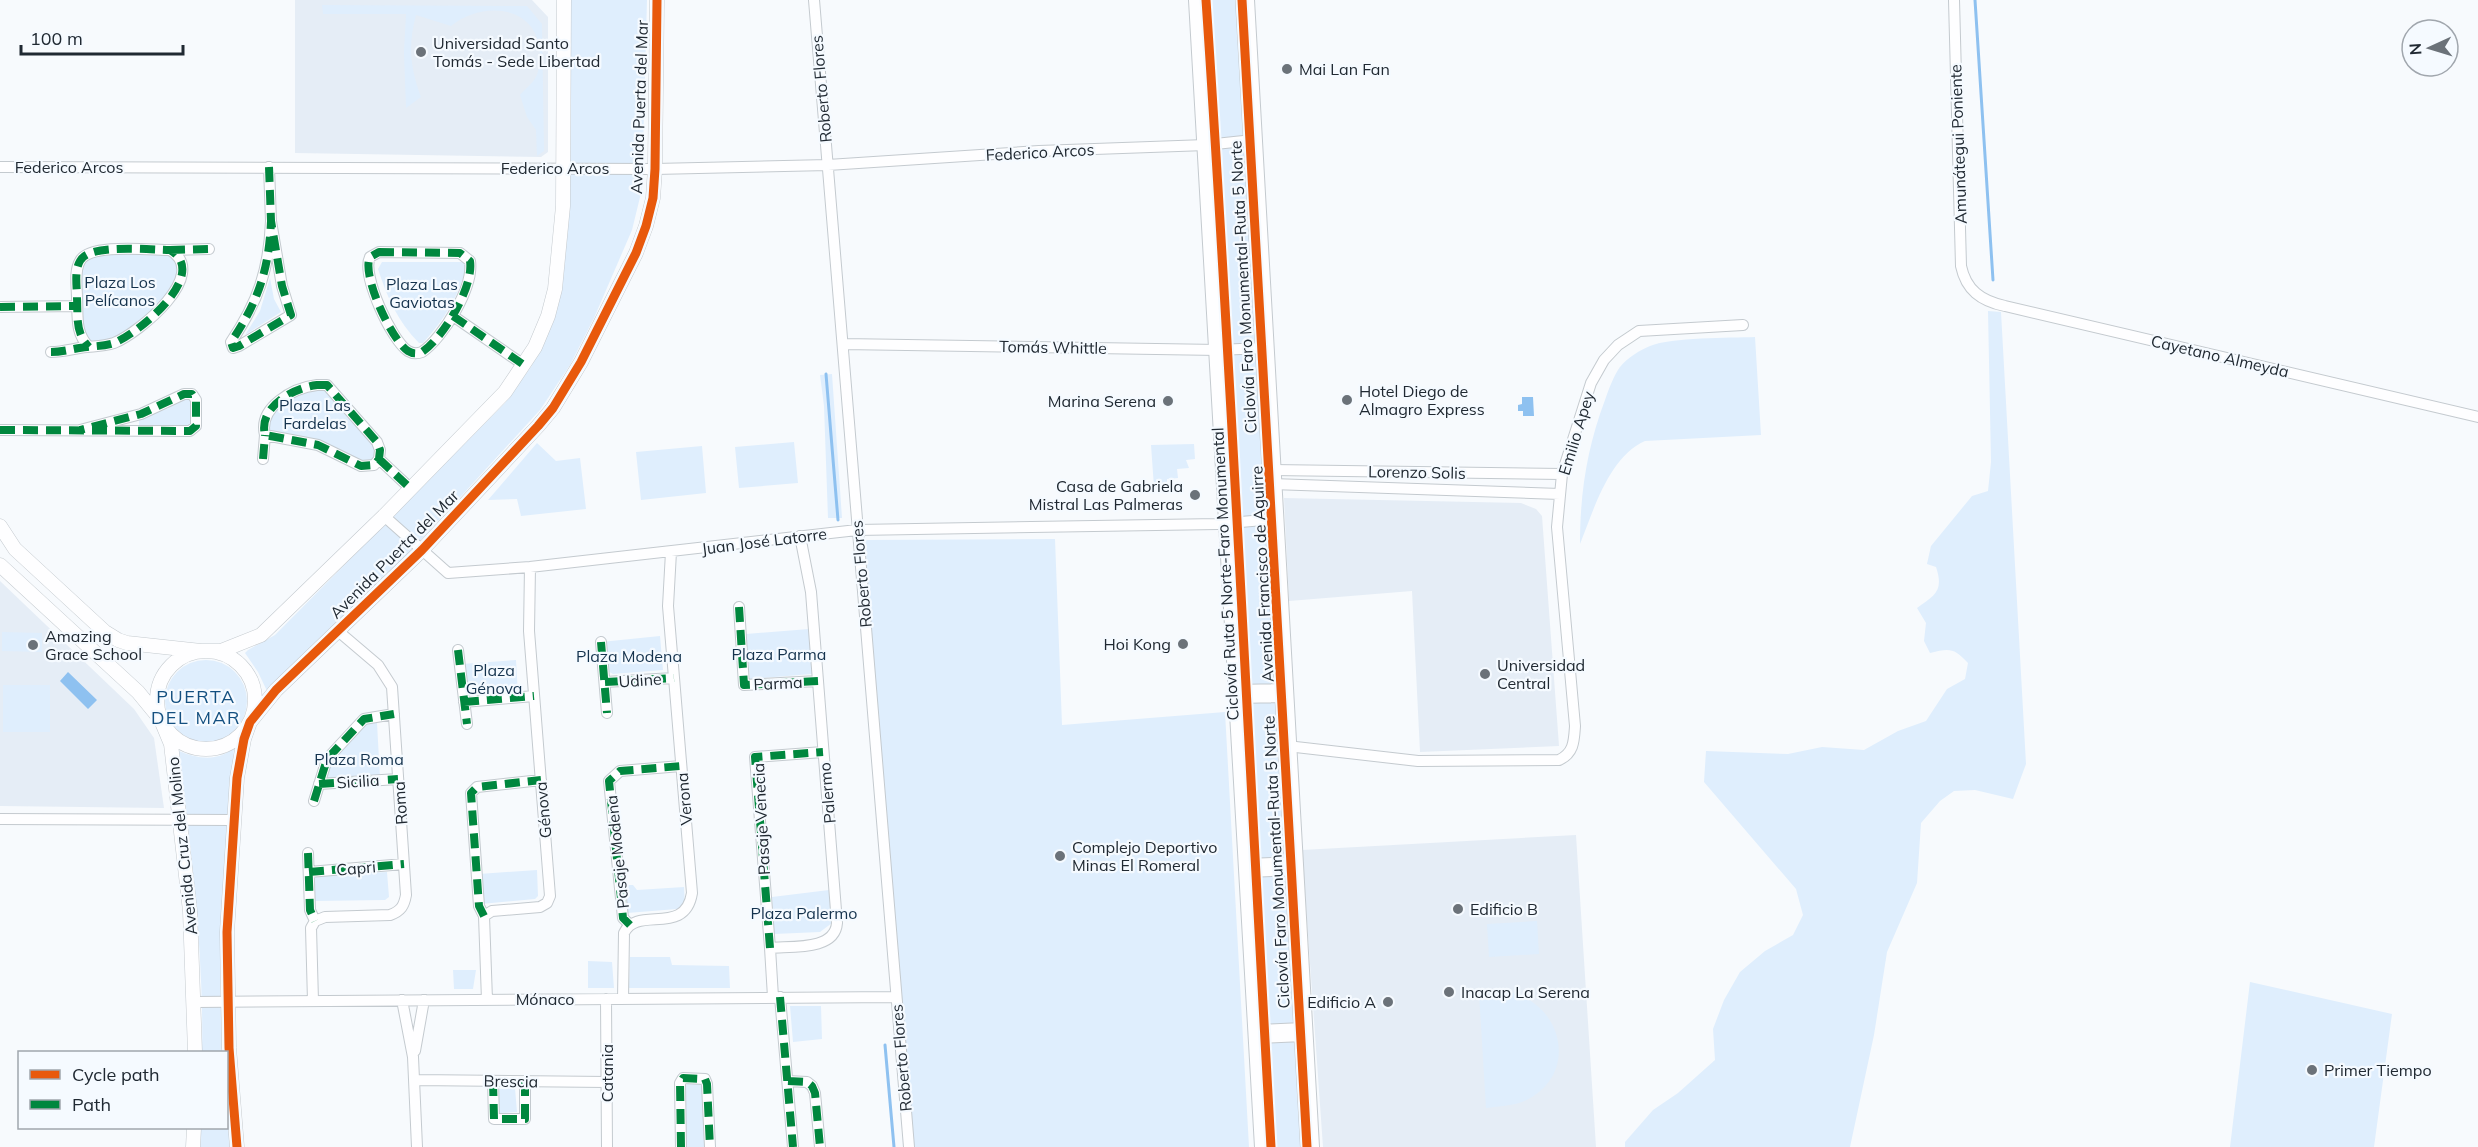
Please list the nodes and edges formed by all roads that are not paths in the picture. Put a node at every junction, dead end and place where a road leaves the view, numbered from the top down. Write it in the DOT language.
graph roads {
  1 [pos="564,0"];
  2 [pos="657,0"];
  3 [pos="814,0"];
  4 [pos="1198,0"];
  5 [pos="1245,0"];
  6 [pos="1954,0"];
  7 [pos="1253,140"];
  8 [pos="1206,146"];
  9 [pos="828,165"];
  10 [pos="0,167"];
  11 [pos="269,167"];
  12 [pos="563,167"];
  13 [pos="655,169"];
  14 [pos="271,221"];
  15 [pos="209,249"];
  16 [pos="170,250"];
  17 [pos="1968,286"];
  18 [pos="78,306"];
  19 [pos="0,307"];
  20 [pos="453,316"];
  21 [pos="1743,325"];
  22 [pos="843,344"];
  23 [pos="89,347"];
  24 [pos="1263,348"];
  25 [pos="1218,350"];
  26 [pos="51,352"];
  27 [pos="524,365"];
  28 [pos="2478,417"];
  29 [pos="0,430"];
  30 [pos="80,430"];
  31 [pos="265,435"];
  32 [pos="263,459"];
  33 [pos="379,459"];
  34 [pos="1562,474"];
  35 [pos="1272,477"];
  36 [pos="410,488"];
  37 [pos="1560,494"];
  38 [pos="384,516"];
  39 [pos="1275,519"];
  40 [pos="1228,523"];
  41 [pos="857,530"];
  42 [pos="1,531"];
  43 [pos="800,536"];
  44 [pos="422,550"];
  45 [pos="671,552"];
  46 [pos="0,565"];
  47 [pos="530,567"];
  48 [pos="739,607"];
  49 [pos="338,631"];
  50 [pos="601,642"];
  51 [pos="458,650"];
  52 [pos="201,651"];
  53 [pos="674,678"];
  54 [pos="818,681"];
  55 [pos="605,682"];
  56 [pos="1284,693"];
  57 [pos="1238,694"];
  58 [pos="534,696"];
  59 [pos="464,702"];
  60 [pos="607,713"];
  61 [pos="394,714"];
  62 [pos="161,720"];
  63 [pos="250,722"];
  64 [pos="467,724"];
  65 [pos="1287,746"];
  66 [pos="824,752"];
  67 [pos="681,766"];
  68 [pos="398,779"];
  69 [pos="541,780"];
  70 [pos="319,784"];
  71 [pos="314,801"];
  72 [pos="0,819"];
  73 [pos="233,820"];
  74 [pos="181,821"];
  75 [pos="308,853"];
  76 [pos="404,864"];
  77 [pos="1294,866"];
  78 [pos="1248,868"];
  79 [pos="309,872"];
  80 [pos="484,916"];
  81 [pos="315,921"];
  82 [pos="630,925"];
  83 [pos="770,948"];
  84 [pos="895,996"];
  85 [pos="777,997"];
  86 [pos="606,999"];
  87 [pos="623,999"];
  88 [pos="402,1000"];
  89 [pos="424,1000"];
  90 [pos="487,1000"];
  91 [pos="313,1001"];
  92 [pos="195,1002"];
  93 [pos="228,1002"];
  94 [pos="1304,1032"];
  95 [pos="1258,1034"];
  96 [pos="195,1051"];
  97 [pos="413,1057"];
  98 [pos="415,1080"];
  99 [pos="788,1080"];
  100 [pos="494,1081"];
  101 [pos="525,1081"];
  102 [pos="607,1082"];
  103 [pos="194,1129"];
  104 [pos="193,1147"];
  105 [pos="237,1147"];
  106 [pos="417,1147"];
  107 [pos="607,1147"];
  108 [pos="681,1147"];
  109 [pos="710,1147"];
  110 [pos="794,1147"];
  111 [pos="820,1147"];
  112 [pos="909,1147"];
  113 [pos="1264,1147"];
  114 [pos="1310,1147"];
  1 -- 12 [label="street"];
  2 -- 13 [label="street, Avenida Puerta del Mar"];
  3 -- 9 [label="street, Roberto Flores"];
  4 -- 8 [label="main road, Avenida Francisco de Aguirre"];
  5 -- 7 [label="main road, Avenida Francisco de Aguirre"];
  6 -- 17 [label="street, Amunátegui Poniente"];
  7 -- 8 [label="street, Federico Arcos"];
  7 -- 24 [label="main road, Avenida Francisco de Aguirre"];
  8 -- 9 [label="street, Federico Arcos"];
  8 -- 25 [label="main road, Avenida Francisco de Aguirre"];
  9 -- 13 [label="street, Federico Arcos"];
  9 -- 22 [label="street, Roberto Flores"];
  10 -- 11 [label="street, Federico Arcos"];
  11 -- 12 [label="street, Federico Arcos"];
  11 -- 14 [label="street"];
  12 -- 13 [label="street, Federico Arcos"];
  12 -- 27 [label="street"];
  13 -- 44 [label="street, Avenida Puerta del Mar"];
  14 -- 14 [label="street"];
  15 -- 16 [label="street"];
  16 -- 18 [label="street"];
  16 -- 23 [label="street"];
  17 -- 28 [label="street, Cayetano Almeyda"];
  18 -- 19 [label="street"];
  18 -- 23 [label="street"];
  20 -- 20 [label="street"];
  20 -- 27 [label="street"];
  21 -- 34 [label="street, Emilio Apey"];
  22 -- 25 [label="street, Tomás Whittle"];
  22 -- 41 [label="street, Roberto Flores"];
  23 -- 26 [label="street"];
  24 -- 25 [label="street, Tomás Whittle"];
  24 -- 35 [label="main road, Avenida Francisco de Aguirre"];
  25 -- 40 [label="main road, Avenida Francisco de Aguirre"];
  27 -- 36 [label="street"];
  29 -- 30 [label="street"];
  30 -- 30 [label="street"];
  31 -- 32 [label="street"];
  31 -- 33 [label="street"];
  31 -- 33 [label="street"];
  33 -- 36 [label="street"];
  34 -- 35 [label="street, Lorenzo Solis"];
  34 -- 37 [label="street, Emilio Apey"];
  35 -- 37 [label="street, Lorenzo Solis"];
  35 -- 39 [label="main road, Avenida Francisco de Aguirre"];
  36 -- 38 [label="street"];
  37 -- 65 [label="street, Emilio Apey"];
  38 -- 44 [label="street, Juan José Latorre"];
  38 -- 52 [label="street"];
  39 -- 40 [label="street, Juan José Latorre"];
  39 -- 56 [label="main road, Avenida Francisco de Aguirre"];
  40 -- 41 [label="street, Juan José Latorre"];
  40 -- 57 [label="main road, Avenida Francisco de Aguirre"];
  41 -- 43 [label="street, Juan José Latorre"];
  41 -- 84 [label="street, Roberto Flores"];
  42 -- 52 [label="street"];
  43 -- 45 [label="street, Juan José Latorre"];
  43 -- 54 [label="street, Palermo"];
  44 -- 47 [label="street, Juan José Latorre"];
  44 -- 49 [label="street, Avenida Puerta del Mar"];
  45 -- 47 [label="street, Juan José Latorre"];
  45 -- 53 [label="street, Verona"];
  46 -- 62 [label="street, Avenida Cruz del Molino"];
  47 -- 58 [label="street, Génova"];
  48 -- 54 [label="street, Parma"];
  49 -- 61 [label="street, Roma"];
  49 -- 63 [label="street, Avenida Puerta del Mar"];
  50 -- 55 [label="street, Udine"];
  51 -- 59 [label="street"];
  52 -- 62 [label="street"];
  52 -- 63 [label="street, Avenida Puerta del Mar"];
  53 -- 55 [label="street, Udine"];
  53 -- 67 [label="street, Verona"];
  54 -- 66 [label="street, Palermo"];
  55 -- 60 [label="street, Udine"];
  56 -- 57 [label="main road"];
  56 -- 65 [label="main road, Avenida Francisco de Aguirre"];
  57 -- 78 [label="main road, Avenida Francisco de Aguirre"];
  58 -- 59 [label="street"];
  58 -- 69 [label="street, Génova"];
  59 -- 64 [label="street"];
  61 -- 68 [label="street, Roma"];
  61 -- 70 [label="street, Sicilia"];
  62 -- 63 [label="street, Avenida Puerta del Mar"];
  62 -- 74 [label="street, Avenida Cruz del Molino"];
  63 -- 73 [label="street, Avenida Puerta del Mar"];
  65 -- 77 [label="main road, Avenida Francisco de Aguirre"];
  66 -- 83 [label="street, Palermo"];
  66 -- 83 [label="street, Pasaje Venecia"];
  67 -- 82 [label="street, Verona"];
  67 -- 82 [label="street, Pasaje Modena"];
  68 -- 70 [label="street, Sicilia"];
  68 -- 76 [label="street, Roma"];
  69 -- 80 [label="street, Génova"];
  69 -- 80 [label="street"];
  70 -- 71 [label="street, Sicilia"];
  72 -- 74 [label="street"];
  73 -- 74 [label="street"];
  73 -- 93 [label="street, Avenida Puerta del Mar"];
  74 -- 92 [label="street, Avenida Cruz del Molino"];
  75 -- 79 [label="street"];
  76 -- 79 [label="street, Capri"];
  76 -- 81 [label="street, Roma"];
  77 -- 78 [label="main road"];
  77 -- 94 [label="main road, Avenida Francisco de Aguirre"];
  78 -- 95 [label="main road, Avenida Francisco de Aguirre"];
  79 -- 81 [label="street"];
  80 -- 90 [label="street"];
  81 -- 91 [label="street"];
  82 -- 87 [label="street"];
  83 -- 85 [label="street"];
  84 -- 85 [label="street, Mónaco"];
  84 -- 112 [label="street, Roberto Flores"];
  85 -- 87 [label="street, Mónaco"];
  85 -- 99 [label="street"];
  86 -- 87 [label="street, Mónaco"];
  86 -- 90 [label="street, Mónaco"];
  86 -- 102 [label="street, Catania"];
  88 -- 89 [label="street, Mónaco"];
  88 -- 91 [label="street, Mónaco"];
  88 -- 97 [label="street"];
  89 -- 90 [label="street, Mónaco"];
  89 -- 97 [label="street"];
  91 -- 93 [label="street, Mónaco"];
  92 -- 93 [label="street, Mónaco"];
  92 -- 96 [label="street, Avenida Cruz del Molino"];
  93 -- 105 [label="street, Avenida Puerta del Mar"];
  94 -- 95 [label="main road"];
  94 -- 114 [label="main road, Avenida Francisco de Aguirre"];
  95 -- 113 [label="main road, Avenida Francisco de Aguirre"];
  97 -- 98 [label="street"];
  98 -- 100 [label="street, Brescia"];
  98 -- 106 [label="street"];
  99 -- 110 [label="street"];
  99 -- 111 [label="street"];
  100 -- 101 [label="street, Brescia"];
  100 -- 101 [label="street"];
  101 -- 102 [label="street, Brescia"];
  102 -- 107 [label="street, Catania"];
  103 -- 104 [label="street"];
  108 -- 109 [label="street"];
}
